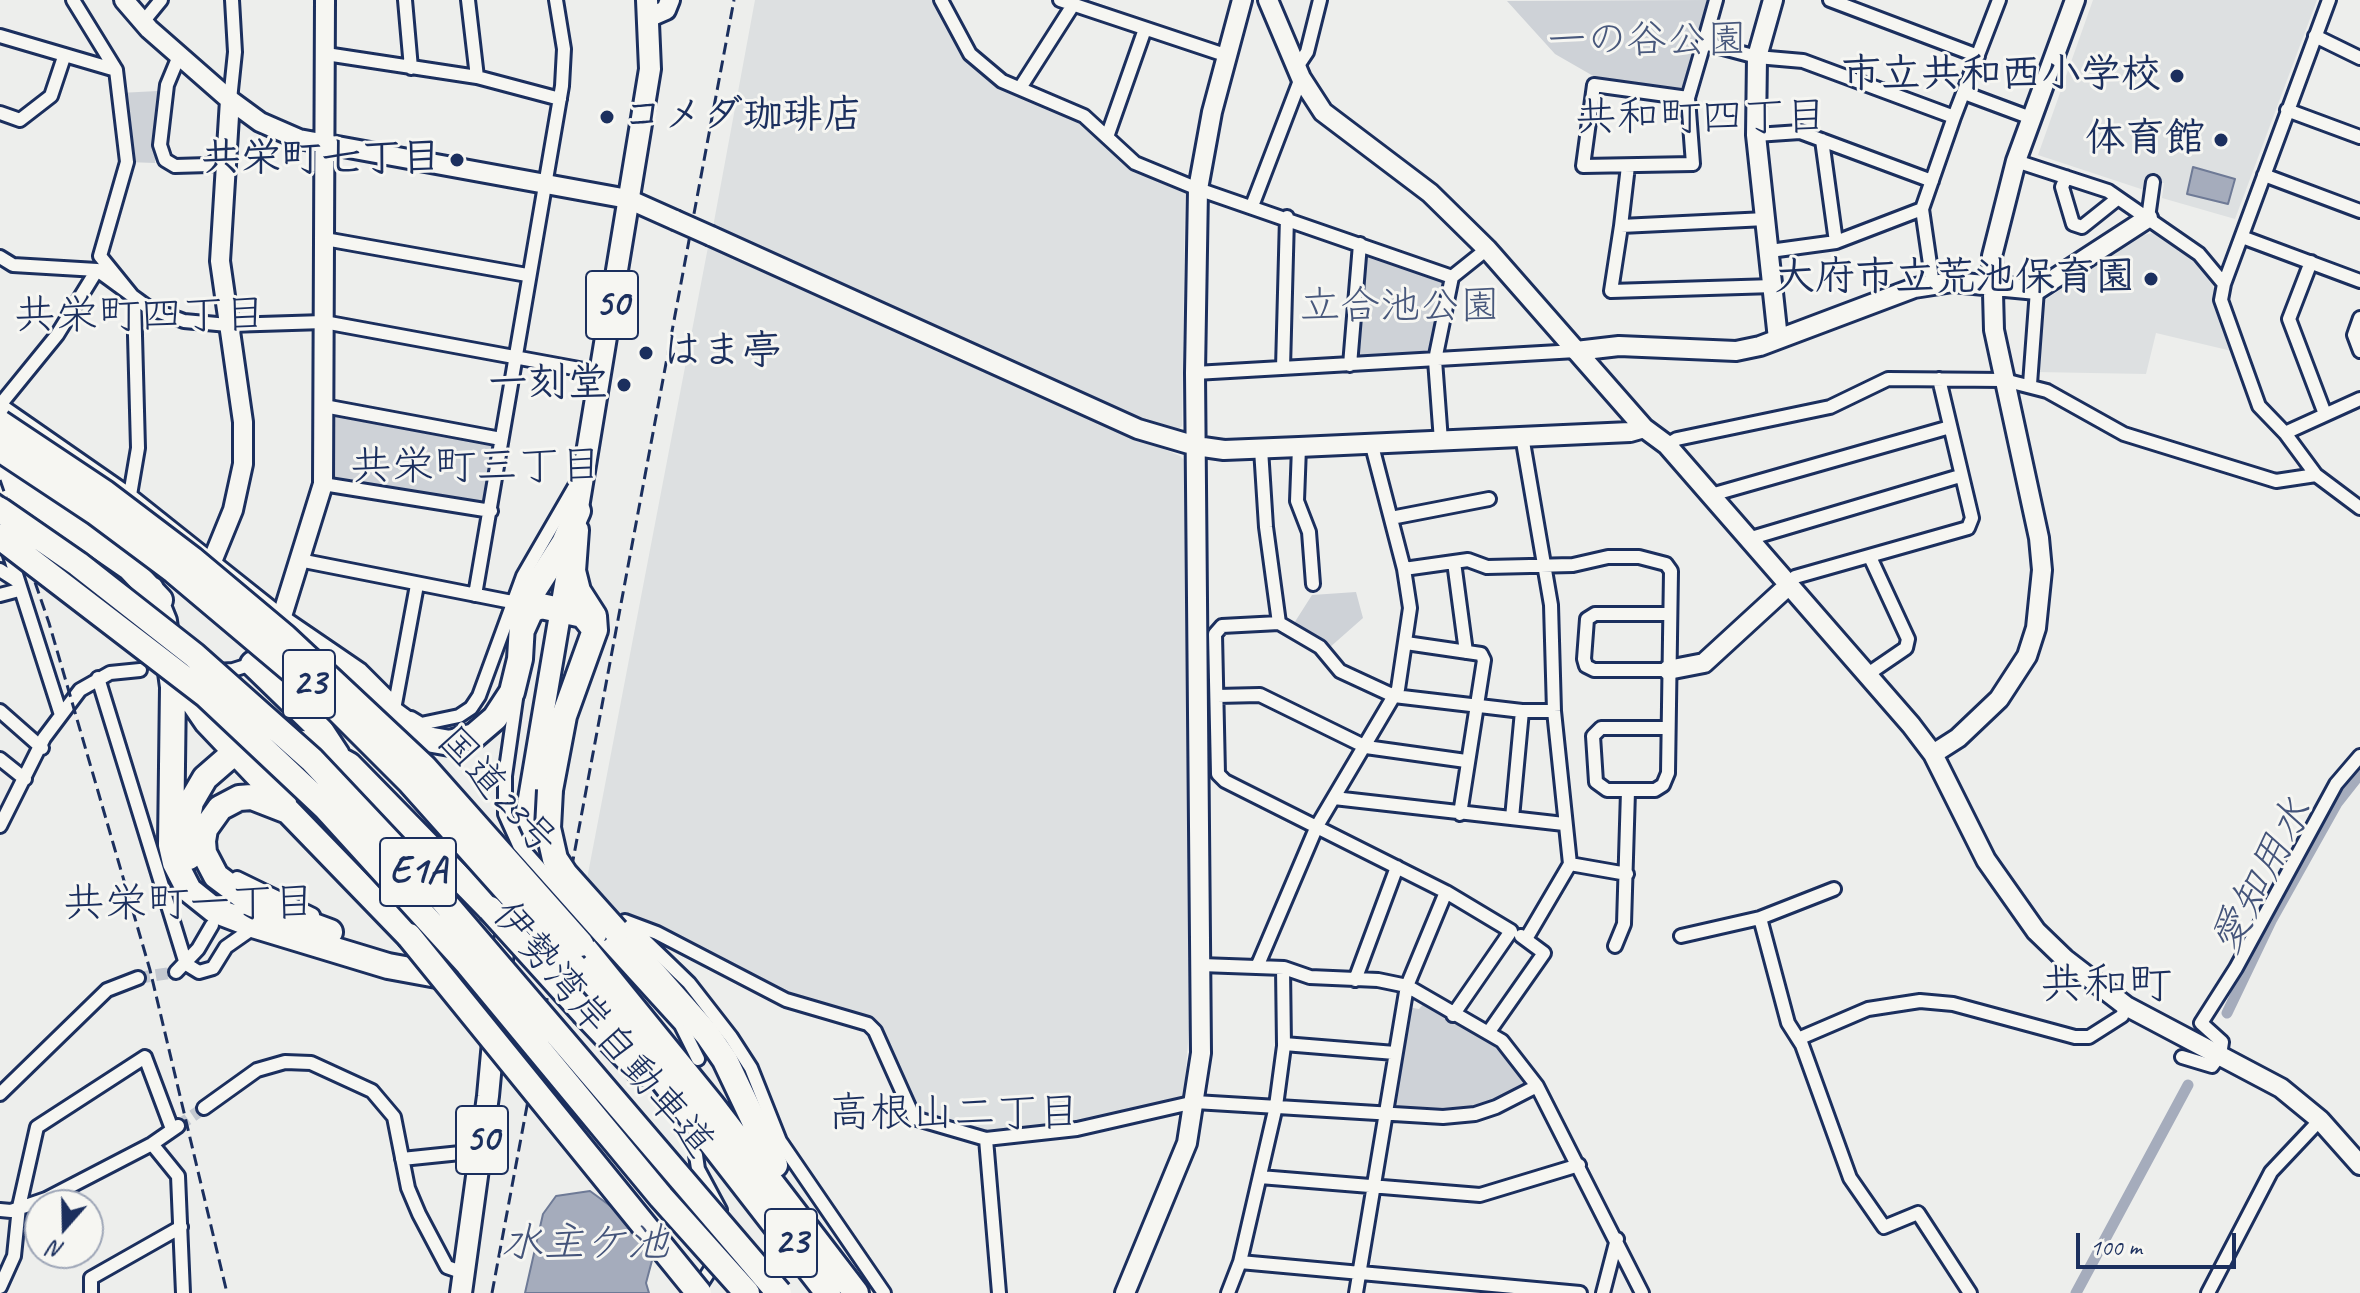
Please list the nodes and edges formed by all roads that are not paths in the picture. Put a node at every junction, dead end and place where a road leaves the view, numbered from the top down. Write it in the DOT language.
graph roads {
  1 [pos="73,0"];
  2 [pos="124,0"];
  3 [pos="161,0"];
  4 [pos="232,0"];
  5 [pos="325,0"];
  6 [pos="405,0"];
  7 [pos="468,0"];
  8 [pos="556,0"];
  9 [pos="670,0"];
  10 [pos="941,0"];
  11 [pos="1060,0"];
  12 [pos="1242,0"];
  13 [pos="1268,0"];
  14 [pos="1320,0"];
  15 [pos="1716,0"];
  16 [pos="1773,0"];
  17 [pos="1830,0"];
  18 [pos="1999,0"];
  19 [pos="2075,0"];
  20 [pos="2329,0"];
  21 [pos="1073,5"];
  22 [pos="648,9"];
  23 [pos="143,22"];
  24 [pos="1145,29"];
  25 [pos="0,36"];
  26 [pos="2315,36"];
  27 [pos="1704,43"];
  28 [pos="326,54"];
  29 [pos="179,56"];
  30 [pos="1228,56"];
  31 [pos="1978,56"];
  32 [pos="64,57"];
  33 [pos="1757,57"];
  34 [pos="2360,58"];
  35 [pos="411,68"];
  36 [pos="116,70"];
  37 [pos="1299,72"];
  38 [pos="477,77"];
  39 [pos="1020,88"];
  40 [pos="1964,93"];
  41 [pos="1688,98"];
  42 [pos="560,99"];
  43 [pos="230,100"];
  44 [pos="2287,110"];
  45 [pos="0,113"];
  46 [pos="1954,117"];
  47 [pos="2031,118"];
  48 [pos="1756,135"];
  49 [pos="1107,137"];
  50 [pos="2360,137"];
  51 [pos="1822,140"];
  52 [pos="325,143"];
  53 [pos="226,156"];
  54 [pos="2016,161"];
  55 [pos="1628,166"];
  56 [pos="2264,175"];
  57 [pos="2066,177"];
  58 [pos="1932,181"];
  59 [pos="545,182"];
  60 [pos="2153,182"];
  61 [pos="1198,189"];
  62 [pos="628,199"];
  63 [pos="2117,199"];
  64 [pos="1252,206"];
  65 [pos="1922,209"];
  66 [pos="2360,211"];
  67 [pos="1287,217"];
  68 [pos="2148,218"];
  69 [pos="1766,219"];
  70 [pos="1621,226"];
  71 [pos="2242,237"];
  72 [pos="325,239"];
  73 [pos="1836,242"];
  74 [pos="1360,244"];
  75 [pos="1487,249"];
  76 [pos="1770,251"];
  77 [pos="0,257"];
  78 [pos="2311,262"];
  79 [pos="97,270"];
  80 [pos="527,275"];
  81 [pos="1452,277"];
  82 [pos="2360,281"];
  83 [pos="2224,284"];
  84 [pos="1933,285"];
  85 [pos="1774,286"];
  86 [pos="1991,287"];
  87 [pos="2037,290"];
  88 [pos="134,298"];
  89 [pos="2360,318"];
  90 [pos="324,322"];
  91 [pos="228,325"];
  92 [pos="1778,339"];
  93 [pos="1576,351"];
  94 [pos="2360,351"];
  95 [pos="515,356"];
  96 [pos="1435,360"];
  97 [pos="1350,365"];
  98 [pos="1283,368"];
  99 [pos="601,373"];
  100 [pos="1195,373"];
  101 [pos="1939,379"];
  102 [pos="2004,380"];
  103 [pos="2030,384"];
  104 [pos="2360,399"];
  105 [pos="324,406"];
  106 [pos="1,411"];
  107 [pos="2325,414"];
  108 [pos="1950,427"];
  109 [pos="1644,428"];
  110 [pos="2285,433"];
  111 [pos="1522,436"];
  112 [pos="501,439"];
  113 [pos="1441,441"];
  114 [pos="1371,442"];
  115 [pos="1667,445"];
  116 [pos="1196,446"];
  117 [pos="1299,447"];
  118 [pos="0,449"];
  119 [pos="1261,449"];
  120 [pos="585,469"];
  121 [pos="2316,475"];
  122 [pos="1960,476"];
  123 [pos="0,478"];
  124 [pos="323,484"];
  125 [pos="130,495"];
  126 [pos="1711,495"];
  127 [pos="1489,499"];
  128 [pos="2360,508"];
  129 [pos="0,510"];
  130 [pos="491,511"];
  131 [pos="578,511"];
  132 [pos="1391,518"];
  133 [pos="0,528"];
  134 [pos="0,537"];
  135 [pos="1748,539"];
  136 [pos="1870,557"];
  137 [pos="213,559"];
  138 [pos="299,560"];
  139 [pos="1454,562"];
  140 [pos="1545,566"];
  141 [pos="1404,569"];
  142 [pos="0,570"];
  143 [pos="1313,584"];
  144 [pos="18,585"];
  145 [pos="417,585"];
  146 [pos="1789,585"];
  147 [pos="151,589"];
  148 [pos="0,595"];
  149 [pos="475,595"];
  150 [pos="512,602"];
  151 [pos="560,609"];
  152 [pos="1670,614"];
  153 [pos="1279,623"];
  154 [pos="283,627"];
  155 [pos="595,630"];
  156 [pos="520,640"];
  157 [pos="1406,643"];
  158 [pos="1466,652"];
  159 [pos="253,664"];
  160 [pos="140,670"];
  161 [pos="1668,670"];
  162 [pos="204,672"];
  163 [pos="518,673"];
  164 [pos="1868,674"];
  165 [pos="98,678"];
  166 [pos="1217,696"];
  167 [pos="1394,696"];
  168 [pos="395,704"];
  169 [pos="1477,706"];
  170 [pos="0,711"];
  171 [pos="1522,711"];
  172 [pos="1554,711"];
  173 [pos="61,715"];
  174 [pos="1667,728"];
  175 [pos="268,744"];
  176 [pos="1366,747"];
  177 [pos="42,748"];
  178 [pos="1933,754"];
  179 [pos="2360,756"];
  180 [pos="338,757"];
  181 [pos="228,758"];
  182 [pos="0,759"];
  183 [pos="1466,761"];
  184 [pos="25,779"];
  185 [pos="1628,791"];
  186 [pos="1334,798"];
  187 [pos="1460,814"];
  188 [pos="1512,818"];
  189 [pos="303,822"];
  190 [pos="1564,824"];
  191 [pos="0,826"];
  192 [pos="1317,826"];
  193 [pos="1570,864"];
  194 [pos="1397,867"];
  195 [pos="1627,874"];
  196 [pos="234,880"];
  197 [pos="1834,889"];
  198 [pos="1446,892"];
  199 [pos="1760,918"];
  200 [pos="212,925"];
  201 [pos="256,926"];
  202 [pos="1511,931"];
  203 [pos="337,935"];
  204 [pos="1681,936"];
  205 [pos="1526,939"];
  206 [pos="593,944"];
  207 [pos="1615,946"];
  208 [pos="374,950"];
  209 [pos="468,964"];
  210 [pos="1201,965"];
  211 [pos="1257,967"];
  212 [pos="181,968"];
  213 [pos="1283,968"];
  214 [pos="138,978"];
  215 [pos="1355,980"];
  216 [pos="498,982"];
  217 [pos="1407,986"];
  218 [pos="2126,1006"];
  219 [pos="1453,1015"];
  220 [pos="1488,1033"];
  221 [pos="1798,1039"];
  222 [pos="721,1044"];
  223 [pos="1284,1044"];
  224 [pos="1395,1053"];
  225 [pos="2220,1055"];
  226 [pos="2182,1057"];
  227 [pos="698,1059"];
  228 [pos="586,1071"];
  229 [pos="1537,1086"];
  230 [pos="0,1094"];
  231 [pos="1195,1102"];
  232 [pos="1276,1106"];
  233 [pos="204,1108"];
  234 [pos="1385,1113"];
  235 [pos="2320,1120"];
  236 [pos="986,1139"];
  237 [pos="152,1144"];
  238 [pos="480,1151"];
  239 [pos="696,1155"];
  240 [pos="402,1159"];
  241 [pos="1579,1165"];
  242 [pos="2360,1165"];
  243 [pos="1260,1177"];
  244 [pos="1372,1187"];
  245 [pos="753,1193"];
  246 [pos="19,1207"];
  247 [pos="0,1210"];
  248 [pos="181,1227"];
  249 [pos="1617,1239"];
  250 [pos="824,1248"];
  251 [pos="1240,1262"];
  252 [pos="1360,1273"];
  253 [pos="462,1283"];
  254 [pos="0,1287"];
  255 [pos="91,1293"];
  256 [pos="183,1293"];
  257 [pos="697,1293"];
  258 [pos="728,1293"];
  259 [pos="747,1293"];
  260 [pos="779,1293"];
  261 [pos="789,1293"];
  262 [pos="828,1293"];
  263 [pos="856,1293"];
  264 [pos="865,1293"];
  265 [pos="884,1293"];
  266 [pos="999,1293"];
  267 [pos="1125,1293"];
  268 [pos="1228,1293"];
  269 [pos="1356,1293"];
  270 [pos="1580,1293"];
  271 [pos="1603,1293"];
  272 [pos="1642,1293"];
  273 [pos="1970,1293"];
  274 [pos="2208,1293"];
  1 -- 36 [label="street"];
  2 -- 23 [label="street"];
  3 -- 23 [label="street"];
  4 -- 43 [label="street"];
  5 -- 28 [label="street"];
  6 -- 35 [label="street"];
  7 -- 38 [label="street"];
  8 -- 42 [label="street"];
  9 -- 22 [label="street"];
  10 -- 39 [label="street"];
  11 -- 21 [label="street"];
  12 -- 30 [label="street"];
  13 -- 37 [label="street"];
  14 -- 37 [label="street"];
  15 -- 27 [label="street"];
  16 -- 33 [label="street"];
  17 -- 31 [label="street"];
  18 -- 31 [label="street"];
  19 -- 47 [label="street"];
  20 -- 26 [label="street"];
  21 -- 24 [label="street"];
  21 -- 39 [label="street"];
  22 -- 62 [label="main road, 50"];
  23 -- 29 [label="street"];
  24 -- 30 [label="street"];
  24 -- 49 [label="street"];
  25 -- 32 [label="street"];
  26 -- 34 [label="street"];
  26 -- 44 [label="street"];
  27 -- 33 [label="street"];
  27 -- 41 [label="street"];
  28 -- 35 [label="street"];
  28 -- 52 [label="street"];
  29 -- 43 [label="street"];
  29 -- 53 [label="street"];
  30 -- 61 [label="street"];
  31 -- 40 [label="street"];
  32 -- 36 [label="street"];
  32 -- 45 [label="street"];
  33 -- 46 [label="street"];
  33 -- 48 [label="street"];
  35 -- 38 [label="street"];
  36 -- 88 [label="street"];
  37 -- 64 [label="street"];
  37 -- 75 [label="street"];
  38 -- 42 [label="street"];
  39 -- 49 [label="street"];
  40 -- 46 [label="street"];
  40 -- 47 [label="street"];
  41 -- 55 [label="street"];
  41 -- 55 [label="street"];
  42 -- 59 [label="street"];
  43 -- 52 [label="street"];
  43 -- 53 [label="street"];
  44 -- 50 [label="street"];
  44 -- 56 [label="street"];
  46 -- 58 [label="street"];
  47 -- 54 [label="street"];
  48 -- 51 [label="street"];
  48 -- 69 [label="street"];
  49 -- 61 [label="street"];
  51 -- 58 [label="street"];
  51 -- 73 [label="street"];
  52 -- 59 [label="street"];
  52 -- 72 [label="street"];
  53 -- 91 [label="street"];
  54 -- 57 [label="street"];
  54 -- 86 [label="street"];
  55 -- 70 [label="street"];
  56 -- 66 [label="street"];
  56 -- 71 [label="street"];
  57 -- 63 [label="street"];
  57 -- 63 [label="street"];
  58 -- 65 [label="street"];
  59 -- 62 [label="street"];
  59 -- 80 [label="street"];
  60 -- 68 [label="street"];
  61 -- 64 [label="street"];
  61 -- 100 [label="street"];
  62 -- 99 [label="main road, 50"];
  62 -- 116 [label="street, bridge"];
  63 -- 68 [label="street"];
  64 -- 67 [label="street"];
  65 -- 73 [label="street"];
  65 -- 84 [label="street"];
  67 -- 74 [label="street"];
  67 -- 98 [label="street"];
  68 -- 83 [label="street"];
  68 -- 87 [label="street"];
  69 -- 70 [label="street"];
  69 -- 76 [label="street"];
  70 -- 85 [label="street"];
  71 -- 78 [label="street"];
  71 -- 83 [label="street"];
  72 -- 80 [label="street"];
  72 -- 90 [label="street"];
  73 -- 76 [label="street"];
  74 -- 81 [label="street"];
  74 -- 97 [label="street"];
  75 -- 81 [label="street"];
  75 -- 93 [label="street"];
  76 -- 85 [label="street"];
  77 -- 79 [label="street"];
  78 -- 82 [label="street"];
  78 -- 107 [label="street"];
  79 -- 88 [label="street"];
  79 -- 106 [label="street"];
  80 -- 95 [label="street"];
  81 -- 96 [label="street"];
  83 -- 110 [label="street"];
  84 -- 86 [label="street"];
  84 -- 92 [label="street"];
  85 -- 92 [label="street"];
  86 -- 87 [label="street"];
  86 -- 102 [label="street"];
  87 -- 103 [label="street"];
  88 -- 91 [label="street"];
  88 -- 125 [label="street"];
  89 -- 94 [label="street"];
  90 -- 91 [label="street"];
  90 -- 95 [label="street"];
  90 -- 105 [label="street"];
  91 -- 137 [label="street"];
  92 -- 93 [label="street"];
  93 -- 96 [label="street"];
  93 -- 109 [label="street"];
  95 -- 99 [label="street"];
  95 -- 112 [label="street"];
  96 -- 97 [label="street"];
  96 -- 113 [label="street"];
  97 -- 98 [label="street"];
  98 -- 100 [label="street"];
  99 -- 120 [label="main road, 50"];
  100 -- 116 [label="street"];
  101 -- 102 [label="street"];
  101 -- 108 [label="street"];
  101 -- 115 [label="street"];
  102 -- 103 [label="street"];
  102 -- 178 [label="street"];
  103 -- 121 [label="street"];
  104 -- 107 [label="street"];
  105 -- 112 [label="street"];
  105 -- 124 [label="street"];
  106 -- 125 [label="street"];
  106 -- 154 [label="highway, 国道23号 / 23, bridge"];
  107 -- 110 [label="street"];
  108 -- 122 [label="street"];
  108 -- 126 [label="street"];
  109 -- 111 [label="street"];
  109 -- 115 [label="street"];
  110 -- 121 [label="street"];
  111 -- 113 [label="street"];
  111 -- 140 [label="street"];
  112 -- 130 [label="street"];
  113 -- 114 [label="street"];
  114 -- 117 [label="street"];
  114 -- 132 [label="street"];
  115 -- 126 [label="street"];
  116 -- 119 [label="street"];
  116 -- 210 [label="street"];
  117 -- 119 [label="street"];
  117 -- 143 [label="street"];
  118 -- 206 [label="highway, 国道23号 / 23, bridge"];
  119 -- 153 [label="street"];
  120 -- 131 [label="main road, 50"];
  120 -- 150 [label="street"];
  121 -- 128 [label="street"];
  122 -- 135 [label="street"];
  122 -- 136 [label="street"];
  123 -- 147 [label="highway"];
  124 -- 130 [label="street"];
  124 -- 138 [label="street"];
  125 -- 137 [label="street"];
  126 -- 135 [label="street"];
  127 -- 132 [label="street"];
  129 -- 228 [label="highway, 伊勢湾岸自動車道 / E1A, bridge"];
  130 -- 149 [label="street"];
  131 -- 151 [label="main road, 50"];
  131 -- 155 [label="highway"];
  131 -- 156 [label="highway"];
  132 -- 141 [label="street"];
  133 -- 144 [label="street"];
  134 -- 209 [label="highway, 伊勢湾岸自動車道 / E1A, bridge"];
  135 -- 146 [label="street"];
  136 -- 146 [label="street"];
  136 -- 164 [label="street"];
  137 -- 154 [label="street"];
  138 -- 145 [label="street"];
  138 -- 154 [label="street"];
  139 -- 140 [label="street"];
  139 -- 141 [label="street"];
  139 -- 158 [label="street"];
  140 -- 152 [label="street"];
  140 -- 172 [label="street"];
  141 -- 157 [label="street"];
  142 -- 144 [label="street"];
  144 -- 148 [label="street"];
  144 -- 173 [label="street"];
  145 -- 149 [label="street"];
  145 -- 168 [label="street"];
  146 -- 161 [label="street"];
  146 -- 164 [label="street"];
  147 -- 189 [label="highway"];
  147 -- 201 [label="highway"];
  149 -- 150 [label="street"];
  150 -- 168 [label="street"];
  151 -- 155 [label="highway"];
  151 -- 156 [label="highway"];
  151 -- 216 [label="main road, 50"];
  152 -- 161 [label="street"];
  152 -- 161 [label="street"];
  153 -- 166 [label="street"];
  153 -- 167 [label="street"];
  154 -- 159 [label="street"];
  154 -- 163 [label="highway, bridge"];
  154 -- 168 [label="street"];
  154 -- 206 [label="highway, 国道23号 / 23, bridge"];
  155 -- 206 [label="highway, bridge"];
  156 -- 163 [label="highway"];
  157 -- 158 [label="street"];
  157 -- 167 [label="street"];
  158 -- 169 [label="street"];
  159 -- 162 [label="street"];
  159 -- 180 [label="highway"];
  160 -- 165 [label="street"];
  161 -- 174 [label="street"];
  163 -- 206 [label="street, bridge"];
  164 -- 178 [label="street"];
  165 -- 173 [label="street"];
  165 -- 212 [label="street"];
  166 -- 176 [label="street"];
  166 -- 192 [label="street"];
  167 -- 169 [label="street"];
  167 -- 176 [label="street"];
  169 -- 171 [label="street"];
  169 -- 183 [label="street"];
  170 -- 177 [label="street"];
  171 -- 172 [label="street"];
  171 -- 188 [label="street"];
  172 -- 190 [label="street"];
  173 -- 177 [label="street"];
  174 -- 185 [label="street"];
  174 -- 185 [label="street"];
  175 -- 180 [label="highway"];
  176 -- 183 [label="street"];
  176 -- 186 [label="street"];
  177 -- 184 [label="street"];
  178 -- 218 [label="street"];
  179 -- 225 [label="street"];
  180 -- 245 [label="highway, bridge"];
  181 -- 208 [label="highway"];
  182 -- 184 [label="street"];
  183 -- 187 [label="street"];
  184 -- 191 [label="street"];
  185 -- 195 [label="street"];
  186 -- 187 [label="street"];
  186 -- 192 [label="street"];
  187 -- 188 [label="street"];
  188 -- 190 [label="street"];
  189 -- 203 [label="highway"];
  189 -- 257 [label="highway, bridge"];
  190 -- 193 [label="street"];
  192 -- 194 [label="street"];
  192 -- 211 [label="street"];
  193 -- 195 [label="street"];
  193 -- 205 [label="street"];
  194 -- 198 [label="street"];
  194 -- 215 [label="street"];
  195 -- 207 [label="street"];
  196 -- 203 [label="street"];
  197 -- 199 [label="street"];
  198 -- 202 [label="street"];
  198 -- 217 [label="street"];
  199 -- 204 [label="street"];
  199 -- 221 [label="street"];
  200 -- 212 [label="street"];
  201 -- 212 [label="street"];
  201 -- 216 [label="highway"];
  202 -- 205 [label="street"];
  202 -- 219 [label="street"];
  203 -- 208 [label="highway"];
  205 -- 220 [label="street"];
  206 -- 222 [label="highway"];
  206 -- 227 [label="street"];
  206 -- 245 [label="highway, 国道23号 / 23"];
  206 -- 250 [label="highway, 国道23号 / 23"];
  208 -- 216 [label="highway"];
  209 -- 258 [label="highway, bridge"];
  209 -- 259 [label="highway, 伊勢湾岸自動車道 / E1A, bridge"];
  210 -- 211 [label="street"];
  210 -- 231 [label="street"];
  211 -- 213 [label="street"];
  213 -- 215 [label="street"];
  213 -- 223 [label="street"];
  214 -- 230 [label="street"];
  215 -- 217 [label="street"];
  216 -- 238 [label="main road, 50"];
  217 -- 219 [label="street"];
  217 -- 224 [label="street"];
  218 -- 221 [label="street"];
  218 -- 225 [label="street"];
  219 -- 220 [label="street"];
  220 -- 229 [label="street"];
  221 -- 273 [label="street"];
  222 -- 236 [label="street"];
  222 -- 250 [label="highway"];
  222 -- 265 [label="street"];
  223 -- 224 [label="street"];
  223 -- 232 [label="street"];
  224 -- 234 [label="street"];
  225 -- 226 [label="street"];
  225 -- 235 [label="street"];
  228 -- 260 [label="highway, 伊勢湾岸自動車道 / E1A, bridge"];
  228 -- 261 [label="highway, bridge"];
  229 -- 234 [label="street"];
  229 -- 241 [label="street"];
  231 -- 232 [label="street"];
  231 -- 236 [label="street"];
  231 -- 267 [label="street"];
  232 -- 234 [label="street"];
  232 -- 243 [label="street"];
  233 -- 240 [label="street"];
  234 -- 244 [label="street"];
  235 -- 242 [label="street"];
  235 -- 274 [label="street"];
  236 -- 266 [label="street"];
  237 -- 246 [label="street"];
  237 -- 246 [label="street"];
  237 -- 248 [label="street"];
  238 -- 240 [label="street"];
  238 -- 253 [label="main road, 50"];
  239 -- 257 [label="street"];
  240 -- 253 [label="street"];
  241 -- 244 [label="street"];
  241 -- 249 [label="street"];
  243 -- 244 [label="street"];
  243 -- 251 [label="street"];
  244 -- 252 [label="street"];
  245 -- 262 [label="highway, 国道23号 / 23"];
  246 -- 247 [label="street"];
  246 -- 254 [label="street"];
  248 -- 255 [label="street"];
  248 -- 256 [label="street"];
  249 -- 271 [label="street"];
  249 -- 272 [label="street"];
  250 -- 263 [label="highway, 国道23号 / 23"];
  250 -- 264 [label="highway"];
  251 -- 252 [label="street"];
  251 -- 268 [label="street"];
  252 -- 269 [label="street"];
  252 -- 270 [label="street"];
}
